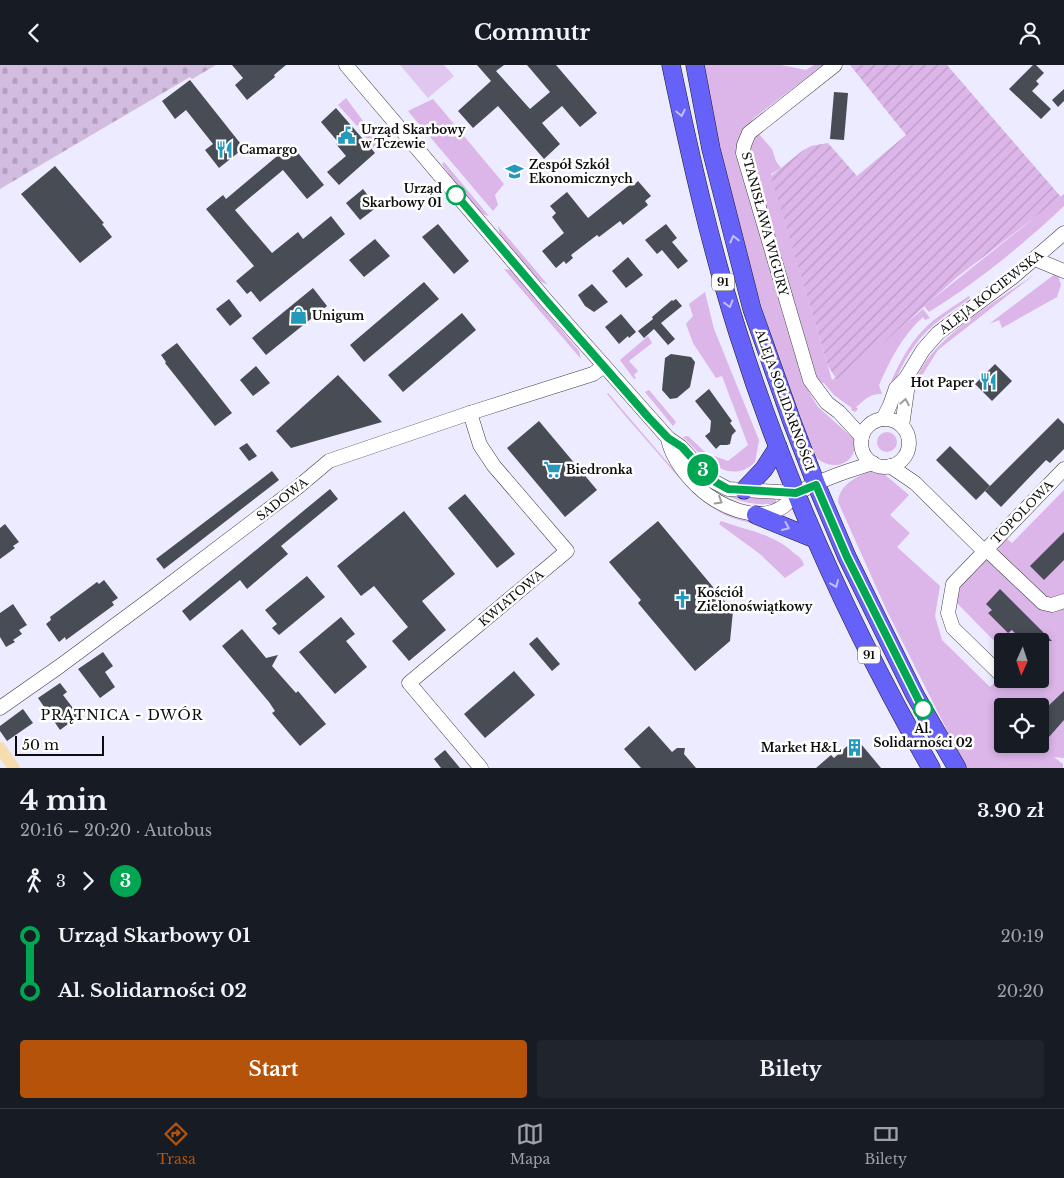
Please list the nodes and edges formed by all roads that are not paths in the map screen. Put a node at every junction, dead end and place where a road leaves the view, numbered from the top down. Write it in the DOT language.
graph roads {
  1 [pos="346,65"];
  2 [pos="671,65"];
  3 [pos="695,65"];
  4 [pos="835,65"];
  5 [pos="1064,233"];
  6 [pos="1035,259"];
  7 [pos="1064,271"];
  8 [pos="604,366"];
  9 [pos="906,378"];
  10 [pos="839,412"];
  11 [pos="470,413"];
  12 [pos="876,422"];
  13 [pos="902,426"];
  14 [pos="668,438"];
  15 [pos="862,444"];
  16 [pos="778,447"];
  17 [pos="903,459"];
  18 [pos="873,463"];
  19 [pos="890,466"];
  20 [pos="1064,469"];
  21 [pos="846,471"];
  22 [pos="916,483"];
  23 [pos="816,485"];
  24 [pos="744,490"];
  25 [pos="796,493"];
  26 [pos="756,515"];
  27 [pos="816,539"];
  28 [pos="985,550"];
  29 [pos="1064,601"];
  30 [pos="994,668"];
  31 [pos="0,708"];
  32 [pos="481,768"];
  33 [pos="931,768"];
  34 [pos="957,768"];
  1 -- 8 [label="street"];
  2 -- 16 [label="main road, ALEJA SOLIDARNOŚCI / 91, one-way"];
  23 -- 3 [label="main road, ALEJA SOLIDARNOŚCI / 91, one-way"];
  4 -- 10 [label="street, STANISŁAWA WIGURY"];
  5 -- 6 [label="street, ALEJA KOCIEWSKA"];
  6 -- 7 [label="street"];
  6 -- 9 [label="street, ALEJA KOCIEWSKA"];
  8 -- 11 [label="street, SADOWA"];
  8 -- 14 [label="street"];
  9 -- 12 [label="street, ALEJA KOCIEWSKA"];
  13 -- 9 [label="street, ALEJA KOCIEWSKA, one-way"];
  10 -- 12 [label="street, STANISŁAWA WIGURY"];
  10 -- 15 [label="street, STANISŁAWA WIGURY"];
  11 -- 31 [label="street, SADOWA"];
  11 -- 32 [label="street, KWIATOWA"];
  12 -- 13 [label="street"];
  12 -- 15 [label="street"];
  13 -- 17 [label="street"];
  14 -- 24 [label="street"];
  14 -- 26 [label="street, one-way"];
  15 -- 18 [label="street"];
  15 -- 21 [label="street"];
  16 -- 24 [label="main road"];
  16 -- 25 [label="main road, ALEJA SOLIDARNOŚCI / 91"];
  17 -- 19 [label="street"];
  17 -- 22 [label="street, TOPOLOWA"];
  18 -- 19 [label="street"];
  18 -- 21 [label="street"];
  19 -- 22 [label="street, TOPOLOWA"];
  20 -- 28 [label="street, TOPOLOWA"];
  21 -- 23 [label="street"];
  22 -- 28 [label="street, TOPOLOWA"];
  23 -- 25 [label="street"];
  23 -- 34 [label="main road, ALEJA SOLIDARNOŚCI / 91"];
  24 -- 25 [label="street"];
  25 -- 26 [label="street"];
  25 -- 27 [label="main road, ALEJA SOLIDARNOŚCI / 91"];
  26 -- 27 [label="main road, one-way"];
  27 -- 33 [label="main road, ALEJA SOLIDARNOŚCI / 91, one-way"];
  28 -- 29 [label="street"];
  28 -- 30 [label="street"];
}
